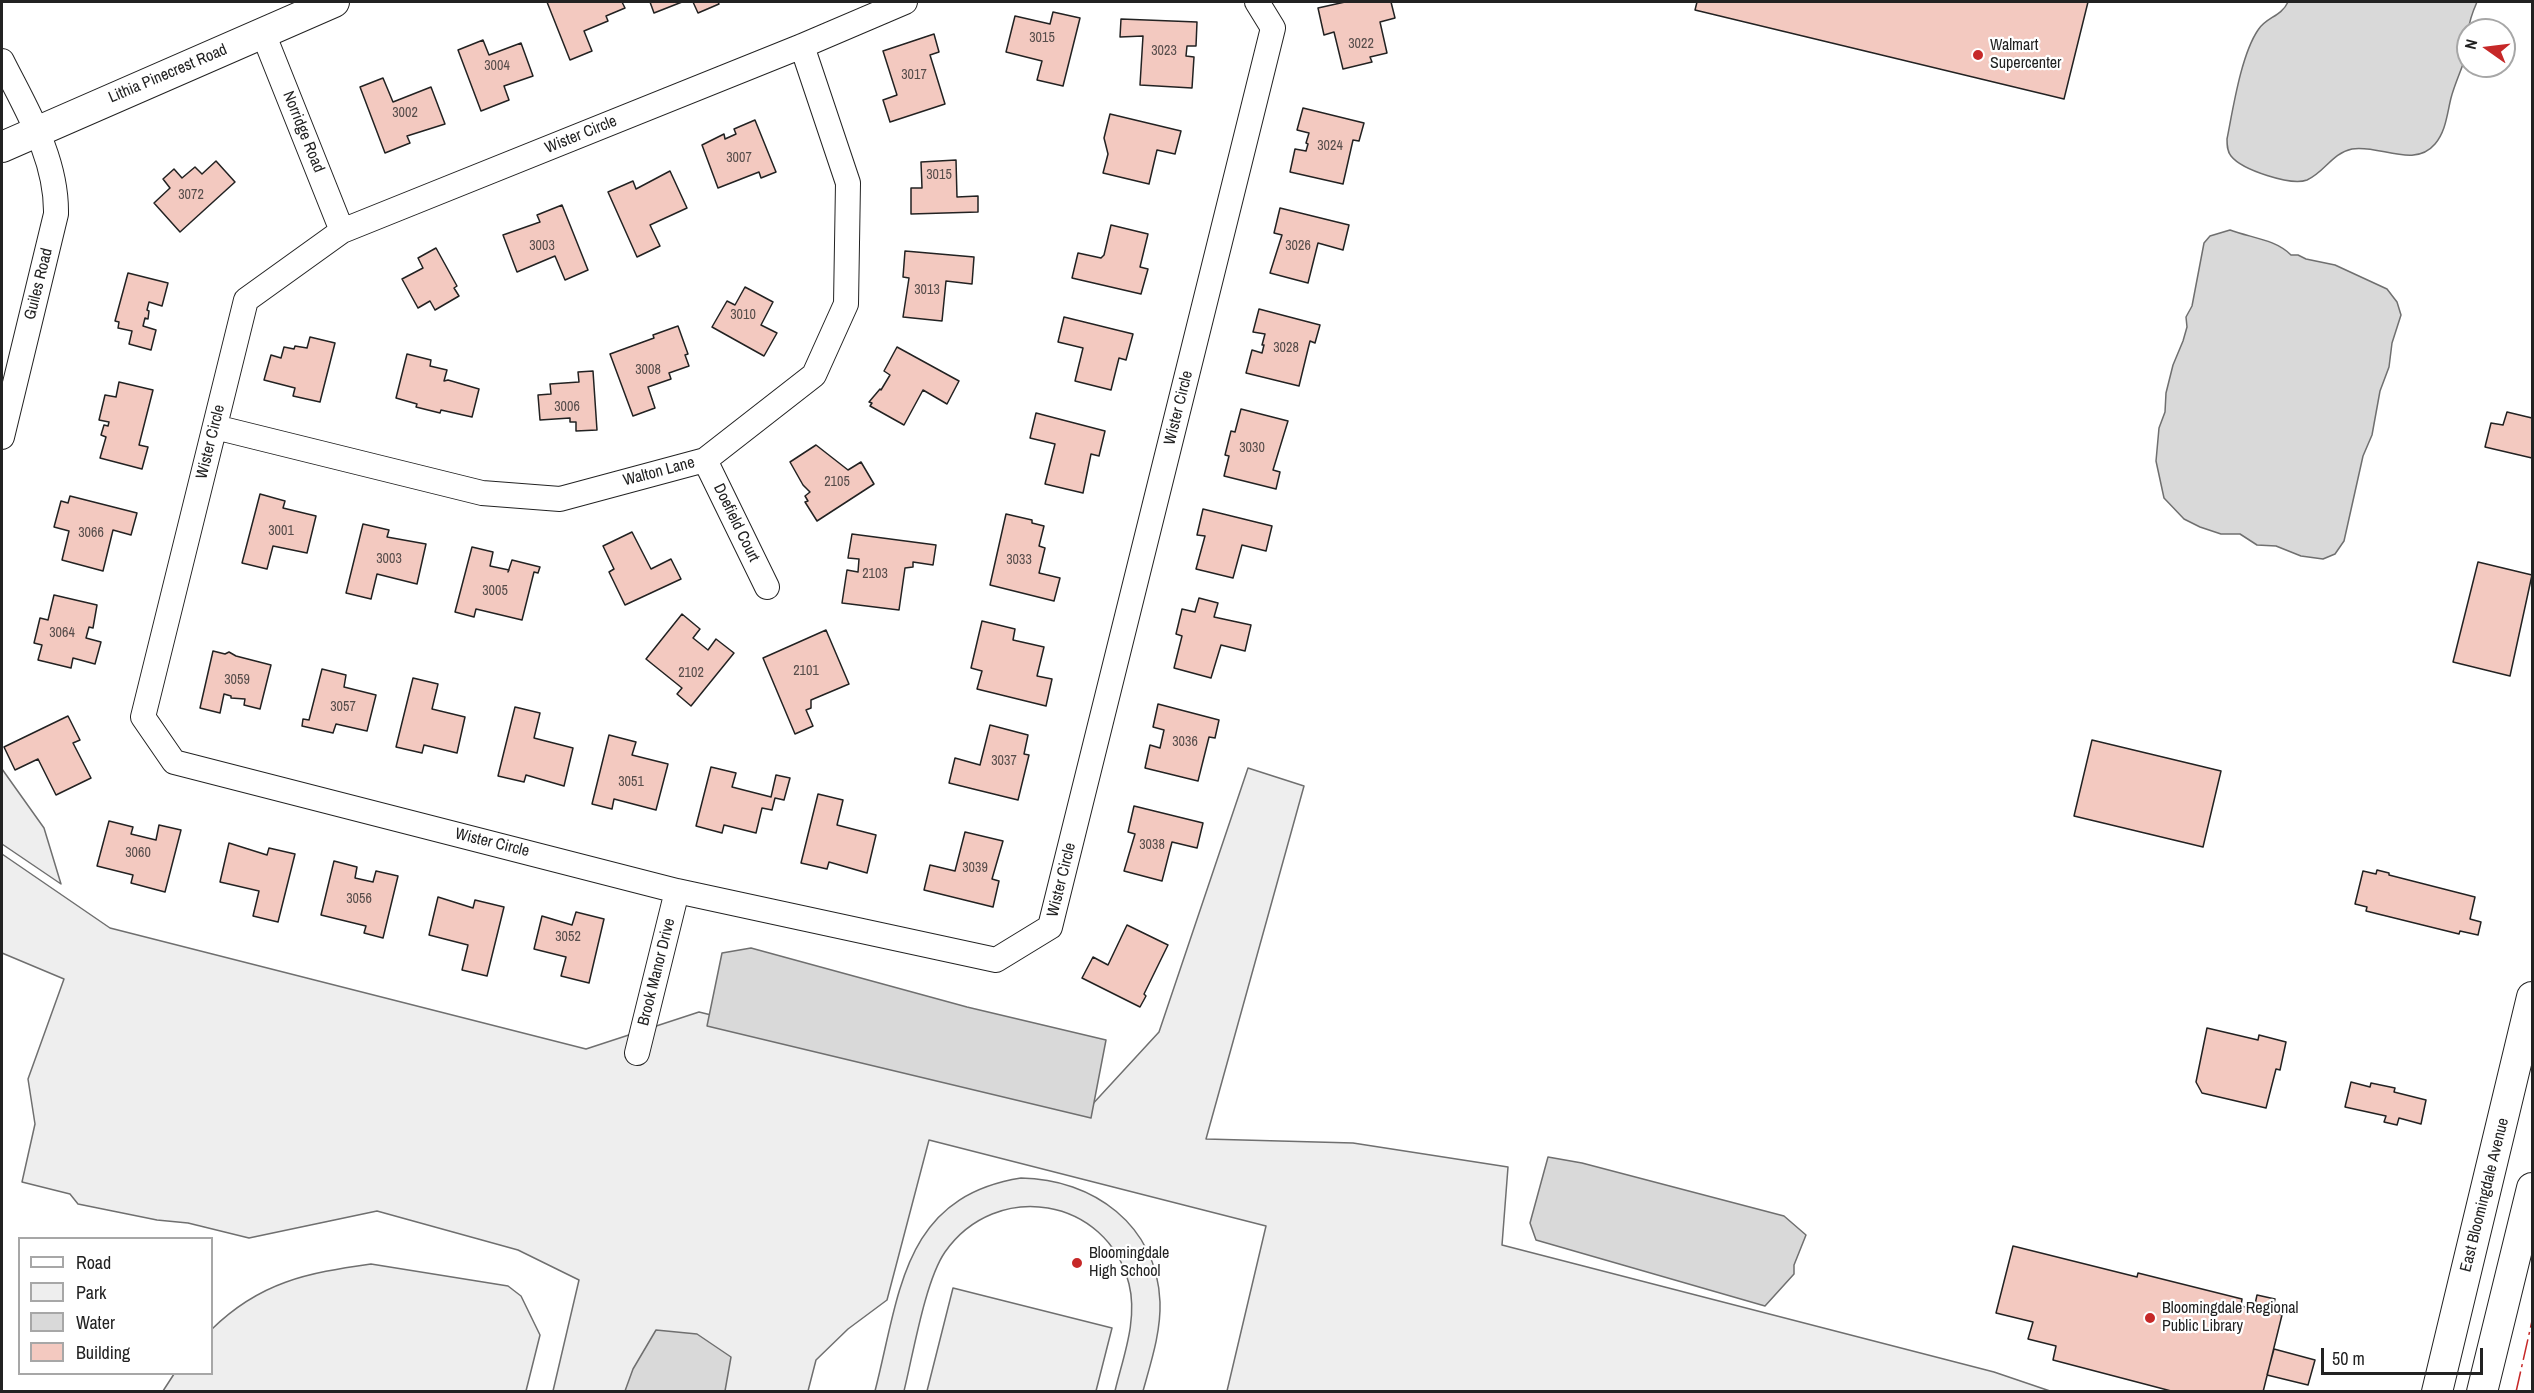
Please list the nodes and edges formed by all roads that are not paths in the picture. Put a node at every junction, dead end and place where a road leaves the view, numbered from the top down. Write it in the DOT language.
graph roads {
  1 [pos="334,2"];
  2 [pos="905,2"];
  3 [pos="1257,2"];
  4 [pos="263,33"];
  5 [pos="802,46"];
  6 [pos="2,61"];
  7 [pos="37,131"];
  8 [pos="2,147"];
  9 [pos="342,231"];
  10 [pos="215,427"];
  11 [pos="2,437"];
  12 [pos="705,460"];
  13 [pos="767,587"];
  14 [pos="677,891"];
  15 [pos="2532,998"];
  16 [pos="637,1053"];
  17 [pos="2532,1188"];
  18 [pos="2437,1392"];
  19 [pos="2482,1392"];
  1 -- 4 [label="main road, Lithia Pinecrest Road"];
  2 -- 5 [label="street, Wister Circle"];
  3 -- 14 [label="street, Wister Circle"];
  4 -- 7 [label="main road, Lithia Pinecrest Road"];
  4 -- 9 [label="street, Norridge Road"];
  5 -- 9 [label="street, Wister Circle"];
  5 -- 12 [label="street, Walton Lane"];
  6 -- 7 [label="street, Guiles Road"];
  7 -- 8 [label="main road, Lithia Pinecrest Road"];
  7 -- 11 [label="street, Guiles Road"];
  9 -- 10 [label="street, Wister Circle"];
  10 -- 12 [label="street, Walton Lane"];
  10 -- 14 [label="street, Wister Circle"];
  12 -- 13 [label="street, Doefield Court"];
  14 -- 16 [label="street, Brook Manor Drive"];
  15 -- 18 [label="main road, East Bloomingdale Avenue"];
  17 -- 19 [label="main road"];
}
